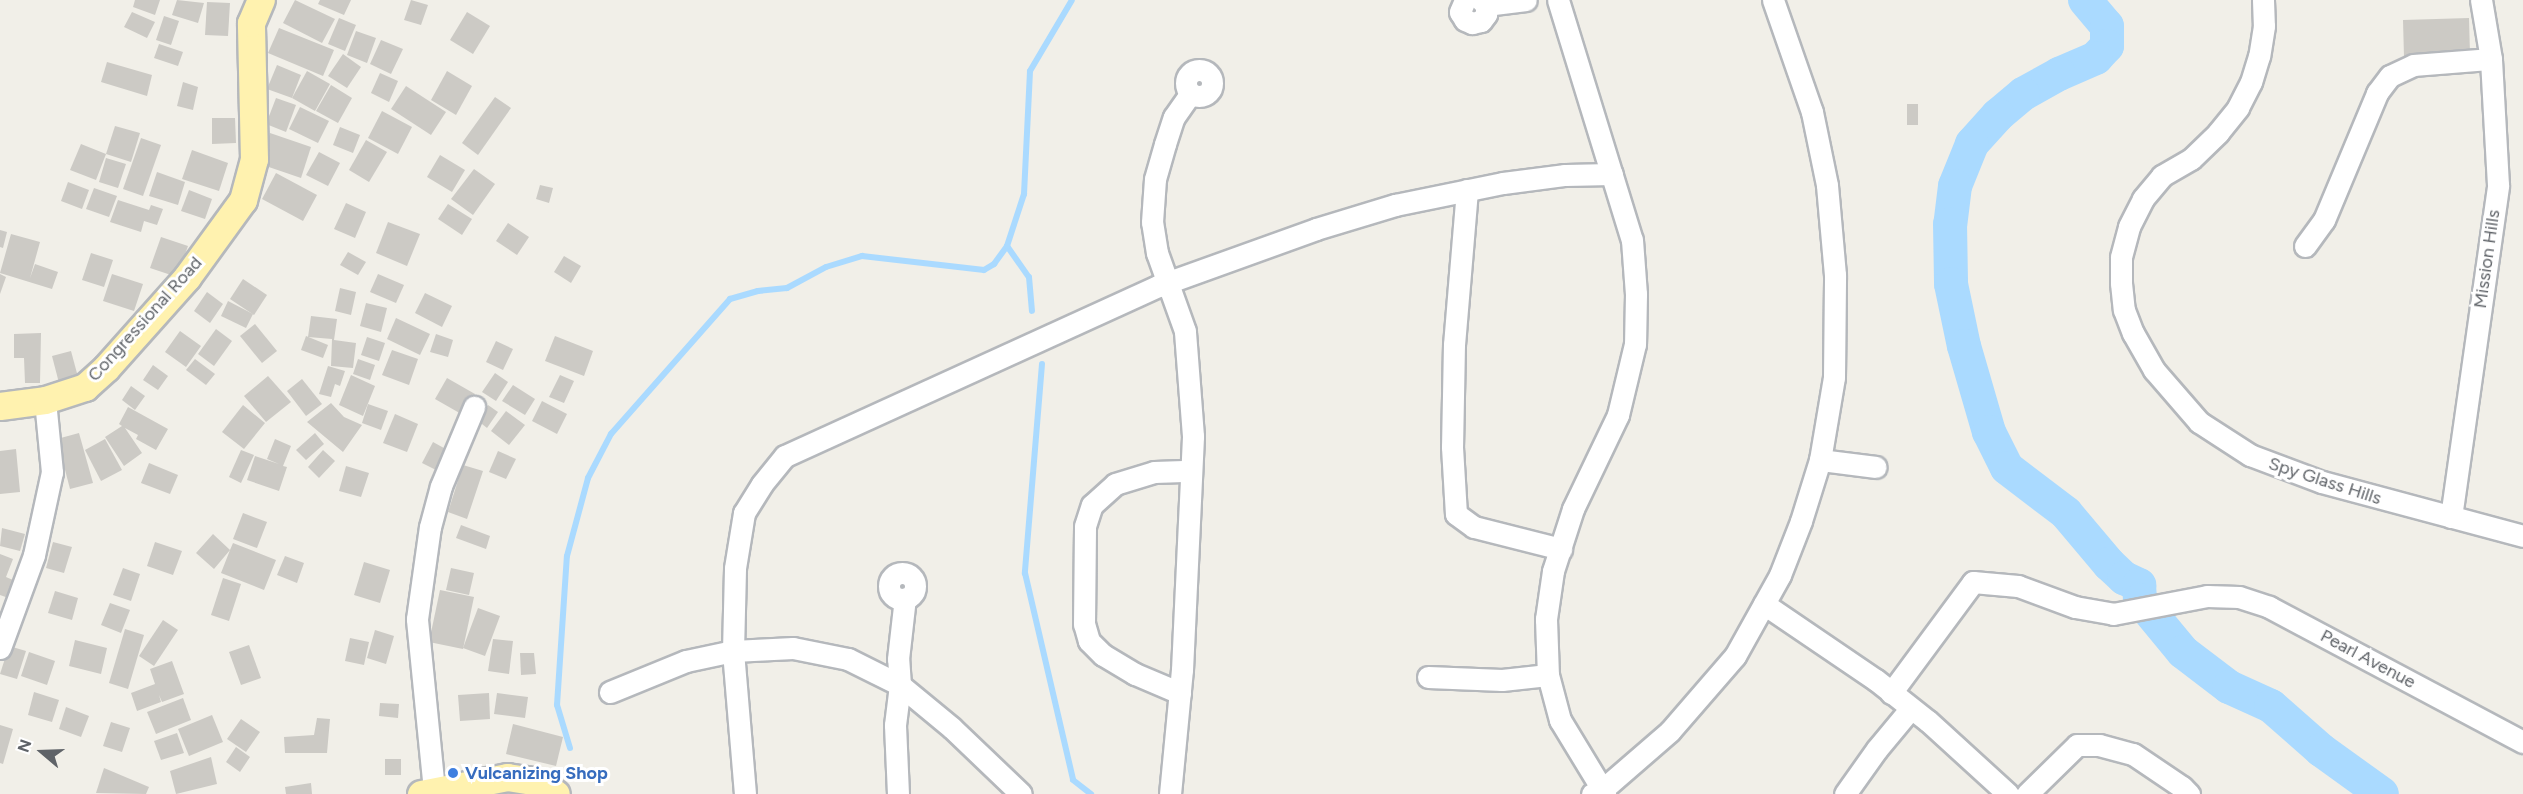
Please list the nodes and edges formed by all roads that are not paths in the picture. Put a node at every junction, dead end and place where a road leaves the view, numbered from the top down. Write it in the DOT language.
graph roads {
  1 [pos="1465,0"];
  2 [pos="1526,0"];
  3 [pos="1558,0"];
  4 [pos="1773,0"];
  5 [pos="2263,0"];
  6 [pos="2481,0"];
  7 [pos="1483,3"];
  8 [pos="253,8"];
  9 [pos="2491,59"];
  10 [pos="1191,93"];
  11 [pos="1612,174"];
  12 [pos="1467,190"];
  13 [pos="2305,246"];
  14 [pos="1168,282"];
  15 [pos="45,400"];
  16 [pos="0,406"];
  17 [pos="474,407"];
  18 [pos="1820,460"];
  19 [pos="1876,467"];
  20 [pos="1191,471"];
  21 [pos="2451,517"];
  22 [pos="2523,536"];
  23 [pos="1561,549"];
  24 [pos="905,598"];
  25 [pos="1764,604"];
  26 [pos="0,648"];
  27 [pos="733,651"];
  28 [pos="1548,675"];
  29 [pos="1428,677"];
  30 [pos="900,685"];
  31 [pos="610,692"];
  32 [pos="1180,693"];
  33 [pos="1891,693"];
  34 [pos="1911,708"];
  35 [pos="2523,742"];
  36 [pos="427,792"];
  37 [pos="1600,792"];
  38 [pos="556,794"];
  39 [pos="745,794"];
  40 [pos="898,794"];
  41 [pos="1022,794"];
  42 [pos="1170,794"];
  43 [pos="1845,794"];
  44 [pos="2008,794"];
  45 [pos="2027,794"];
  46 [pos="2189,794"];
  1 -- 7 [label="street"];
  2 -- 7 [label="street"];
  3 -- 11 [label="street"];
  4 -- 18 [label="street"];
  5 -- 21 [label="street, Spy Glass Hills"];
  6 -- 9 [label="street, Mission Hills"];
  8 -- 15 [label="main road, Congressional Road"];
  9 -- 13 [label="street"];
  9 -- 21 [label="street, Mission Hills"];
  10 -- 14 [label="street"];
  11 -- 12 [label="street"];
  11 -- 23 [label="street"];
  12 -- 14 [label="street"];
  12 -- 23 [label="street"];
  14 -- 20 [label="street"];
  14 -- 27 [label="street"];
  15 -- 16 [label="main road, Congressional Road"];
  15 -- 26 [label="street"];
  17 -- 36 [label="street"];
  18 -- 19 [label="street"];
  18 -- 25 [label="street"];
  20 -- 32 [label="street"];
  20 -- 32 [label="street"];
  21 -- 22 [label="street, Spy Glass Hills"];
  23 -- 28 [label="street"];
  24 -- 30 [label="street"];
  25 -- 33 [label="street"];
  25 -- 37 [label="street"];
  27 -- 30 [label="street"];
  27 -- 31 [label="street"];
  27 -- 39 [label="street"];
  28 -- 29 [label="street"];
  28 -- 37 [label="street"];
  30 -- 40 [label="street"];
  30 -- 41 [label="street"];
  32 -- 42 [label="street"];
  33 -- 34 [label="street"];
  33 -- 35 [label="street, Pearl Avenue"];
  34 -- 43 [label="street"];
  34 -- 44 [label="street"];
  36 -- 38 [label="main road"];
  45 -- 46 [label="street"];
}
